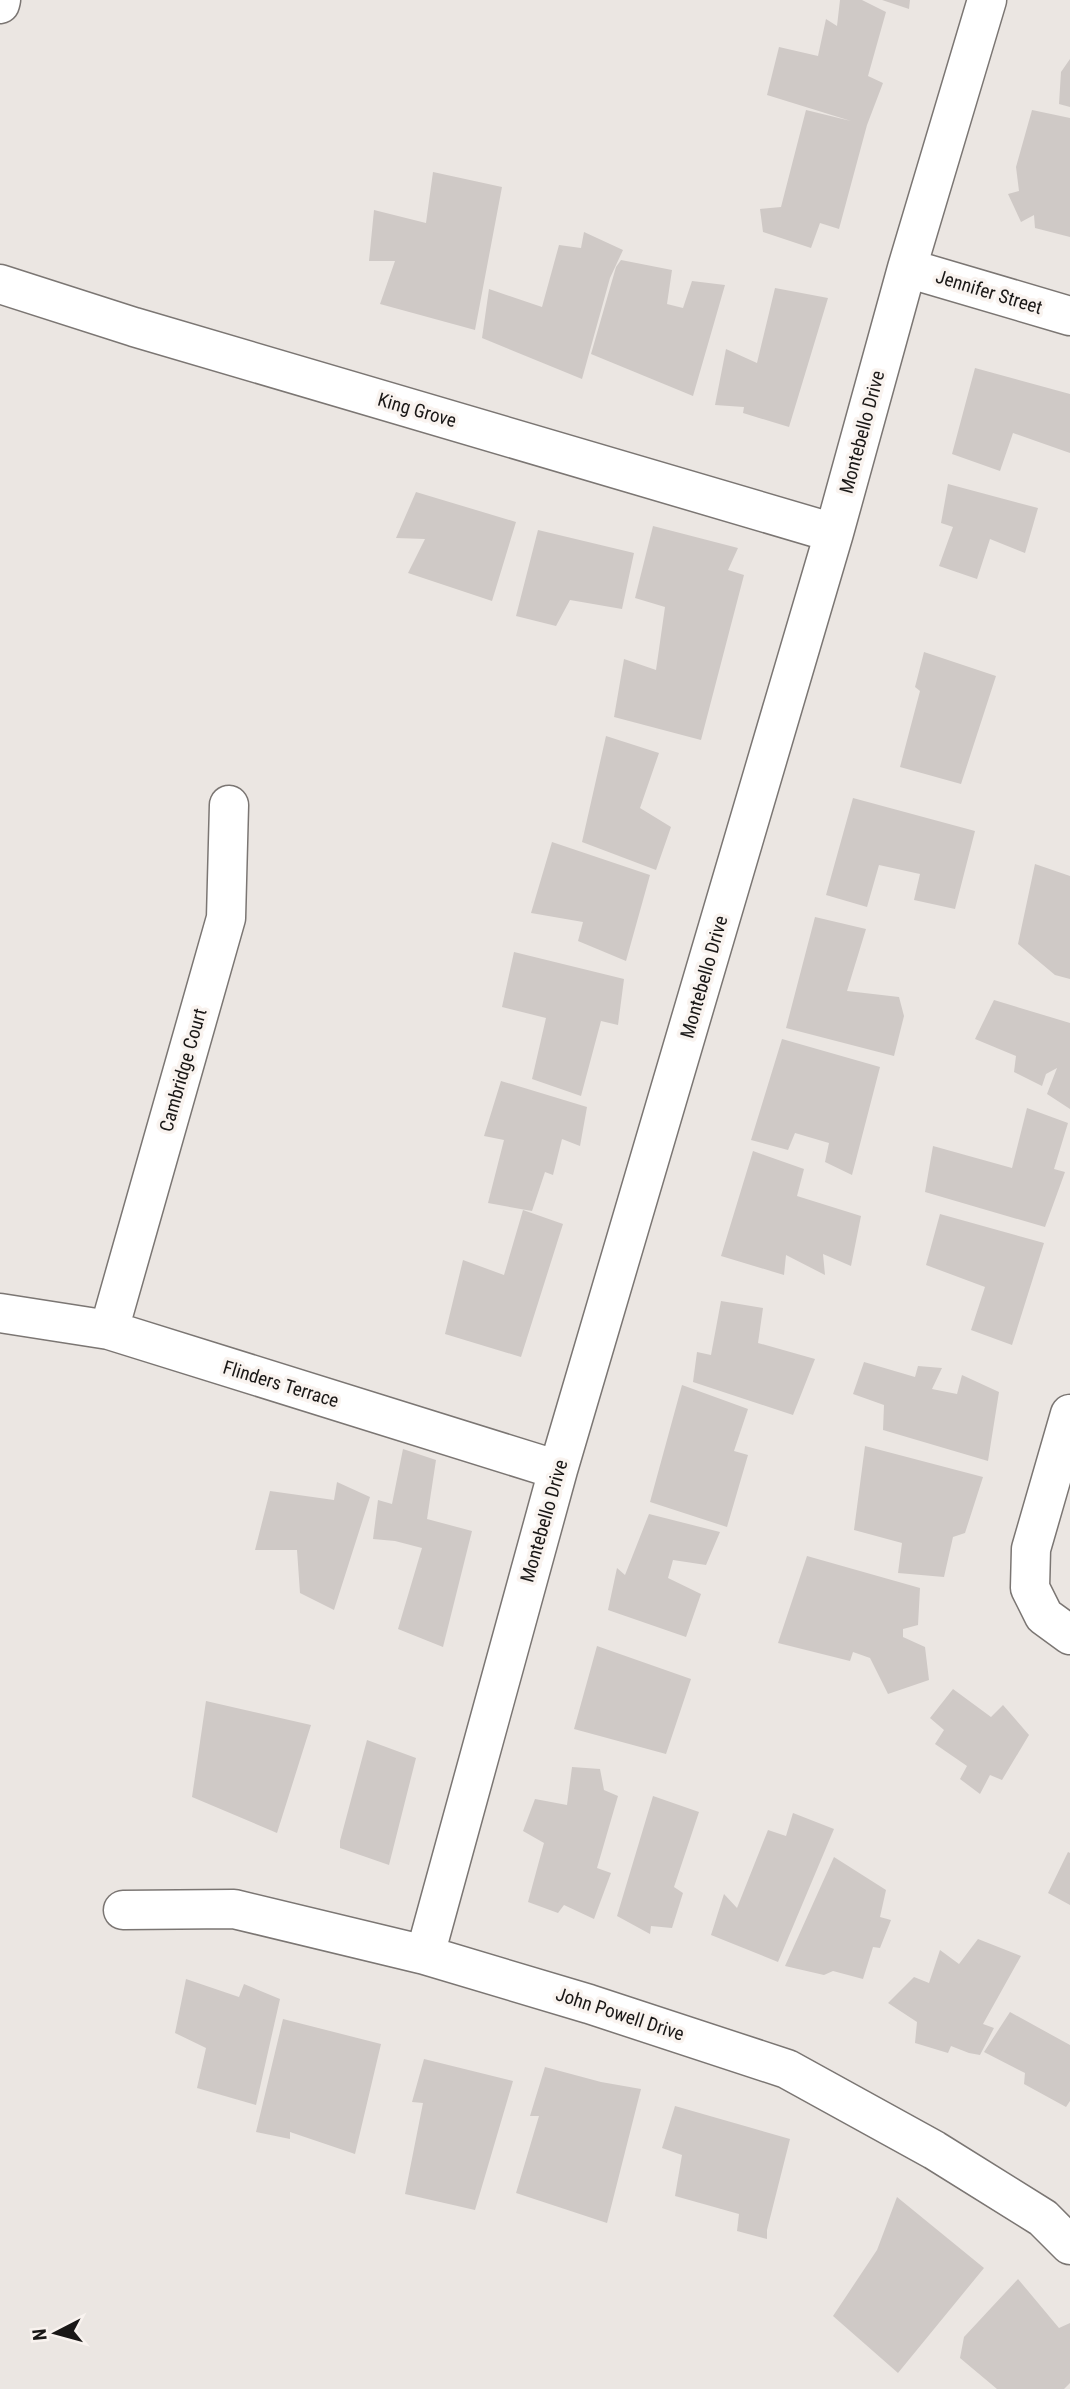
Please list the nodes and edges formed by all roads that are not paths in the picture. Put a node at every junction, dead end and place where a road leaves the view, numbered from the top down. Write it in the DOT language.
graph roads {
  1 [pos="986,0"];
  2 [pos="907,268"];
  3 [pos="0,284"];
  4 [pos="1070,316"];
  5 [pos="834,533"];
  6 [pos="229,805"];
  7 [pos="0,1313"];
  8 [pos="109,1330"];
  9 [pos="1070,1414"];
  10 [pos="558,1470"];
  11 [pos="1070,1635"];
  12 [pos="123,1910"];
  13 [pos="425,1955"];
  14 [pos="1070,2245"];
  1 -- 2 [label="street, Montebello Drive"];
  2 -- 4 [label="street, Jennifer Street"];
  2 -- 5 [label="street, Montebello Drive"];
  3 -- 5 [label="street, King Grove"];
  5 -- 10 [label="street, Montebello Drive"];
  6 -- 8 [label="street, Cambridge Court"];
  7 -- 8 [label="street, Flinders Terrace"];
  8 -- 10 [label="street, Flinders Terrace"];
  9 -- 11 [label="street"];
  10 -- 13 [label="street, Montebello Drive"];
  12 -- 13 [label="street, John Powell Drive"];
  13 -- 14 [label="street, John Powell Drive"];
}
